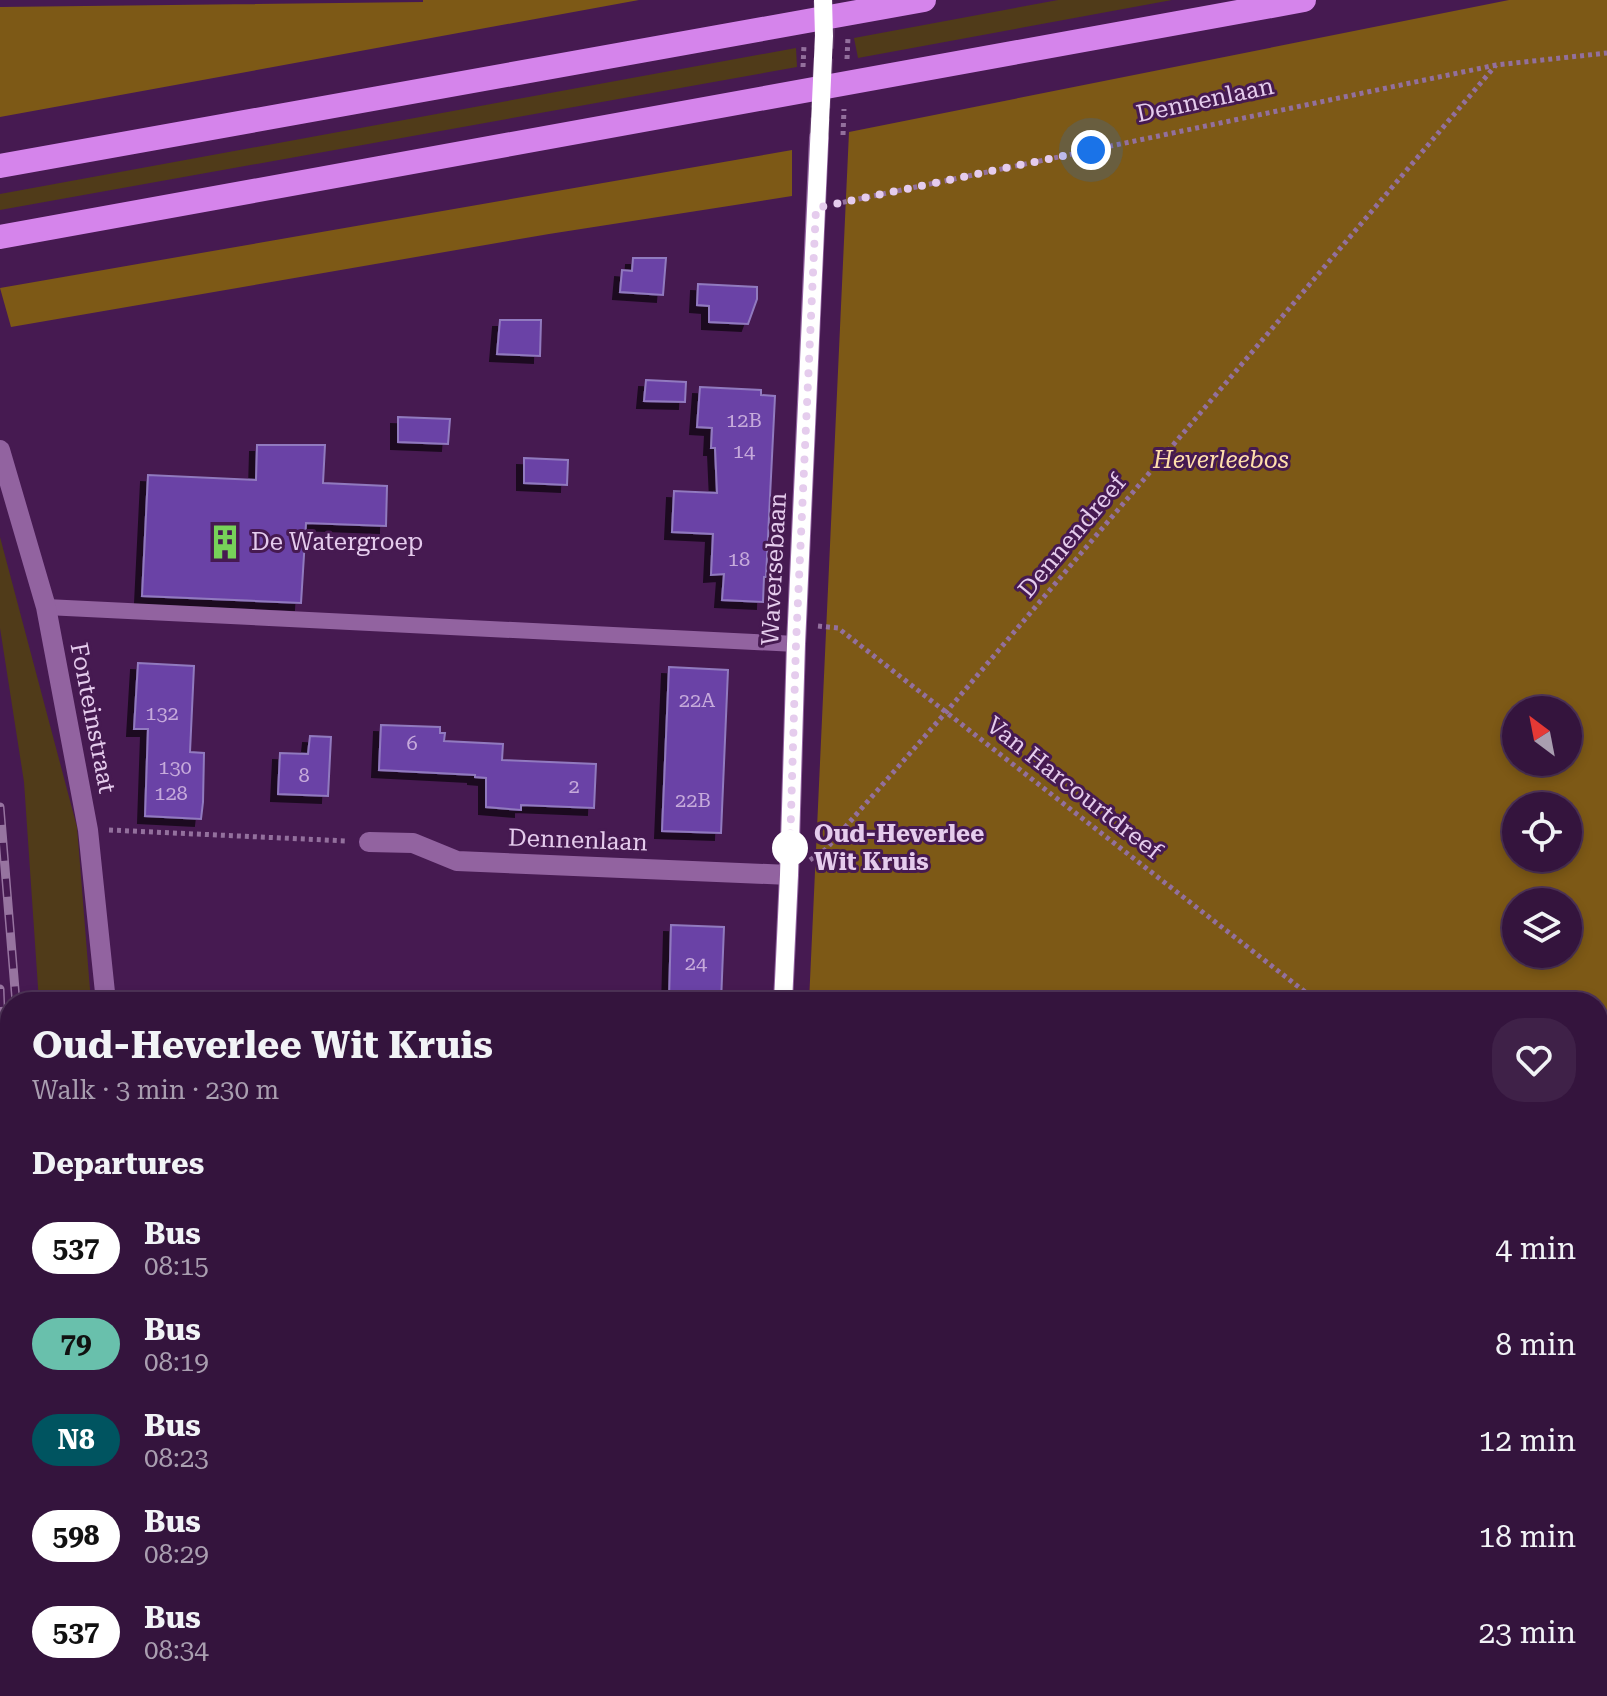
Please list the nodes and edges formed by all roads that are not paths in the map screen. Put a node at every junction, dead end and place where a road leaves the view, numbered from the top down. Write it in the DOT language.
graph roads {
  1 [pos="924,0"];
  2 [pos="1304,0"];
  3 [pos="819,138"];
  4 [pos="10,164"];
  5 [pos="10,235"];
  6 [pos="0,450"];
  7 [pos="46,607"];
  8 [pos="797,634"];
  9 [pos="369,842"];
  10 [pos="789,875"];
  11 [pos="105,992"];
  12 [pos="783,992"];
  1 -- 4 [label="highway"];
  2 -- 5 [label="highway"];
  3 -- 8 [label="street, Waversebaan"];
  6 -- 7 [label="street, Fonteinstraat"];
  7 -- 8 [label="lane"];
  7 -- 11 [label="street, Fonteinstraat"];
  8 -- 10 [label="street, Waversebaan"];
  9 -- 10 [label="street, Dennenlaan"];
  10 -- 12 [label="street, Waversebaan"];
}
